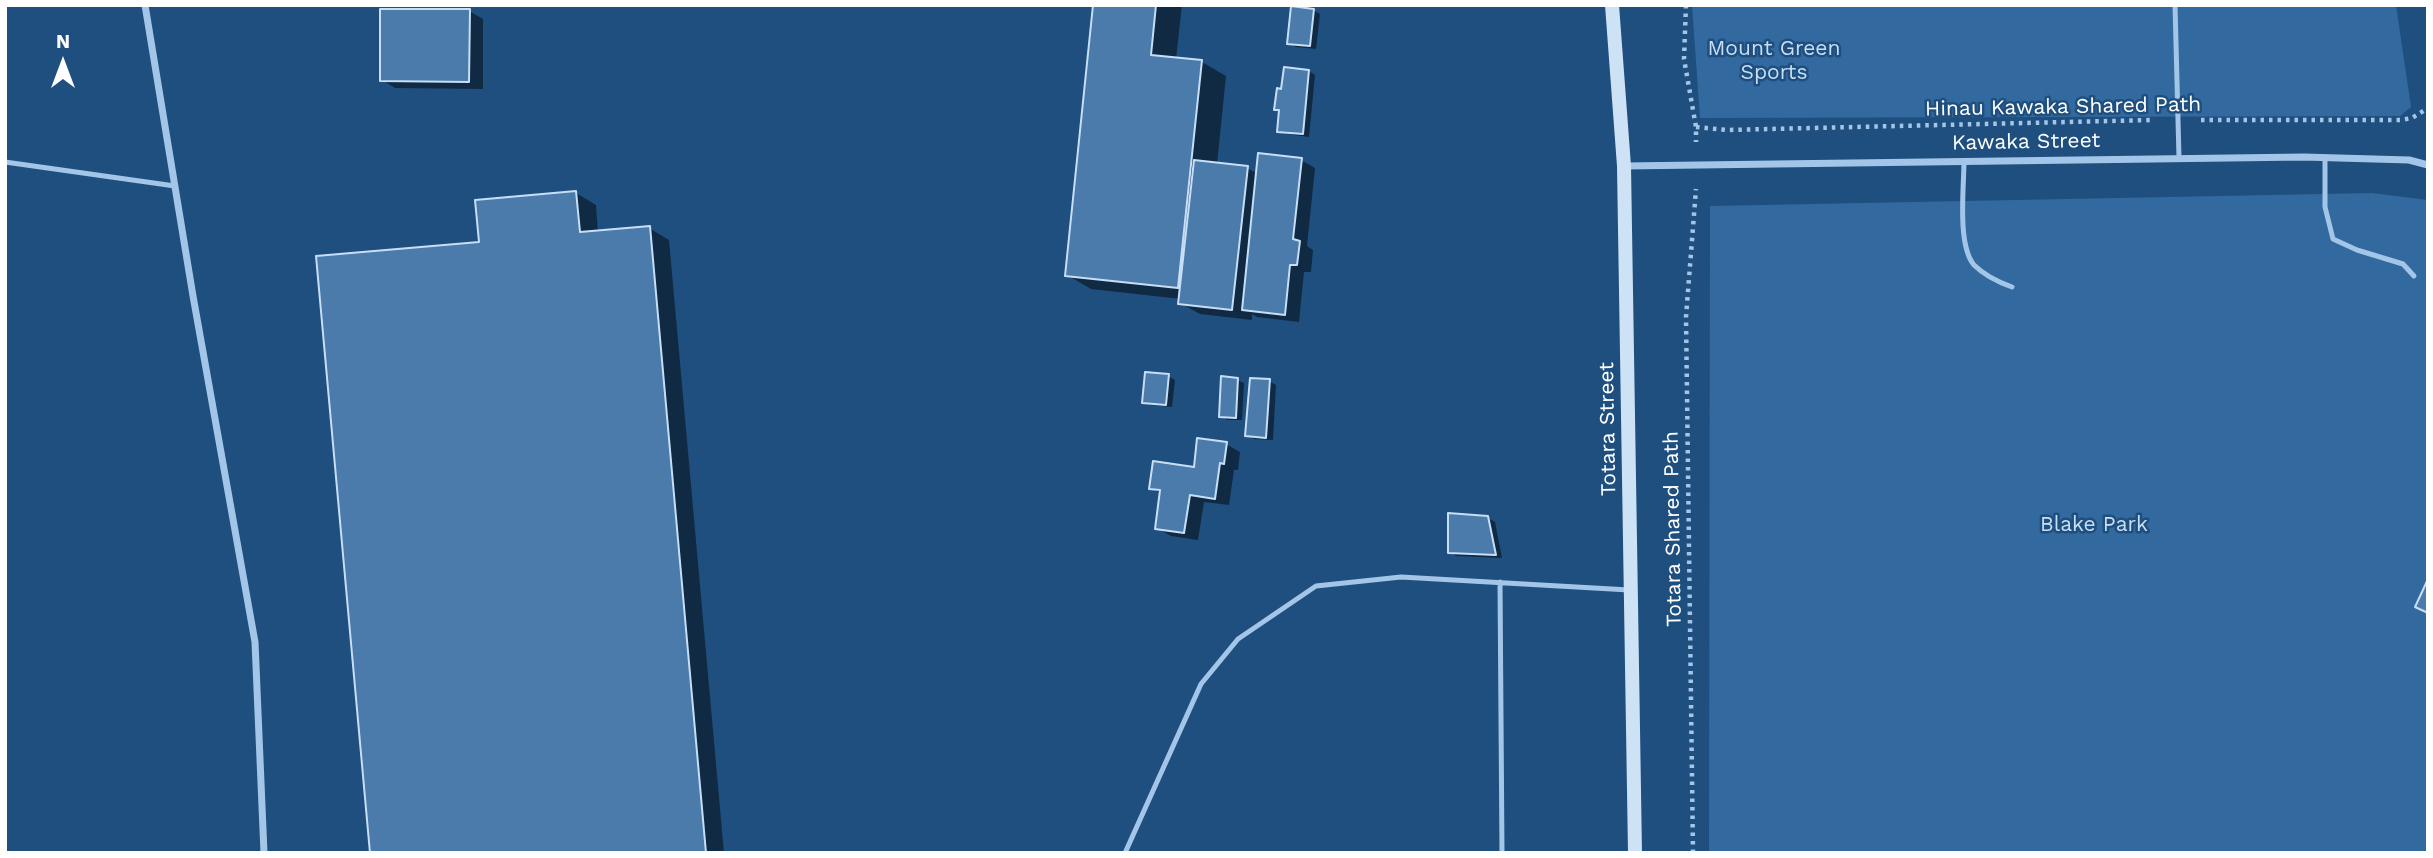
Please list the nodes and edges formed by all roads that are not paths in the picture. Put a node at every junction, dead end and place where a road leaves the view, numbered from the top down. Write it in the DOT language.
graph roads {
  1 [pos="145,5"];
  2 [pos="1612,5"];
  3 [pos="2175,5"];
  4 [pos="2179,158"];
  5 [pos="2325,158"];
  6 [pos="1965,160"];
  7 [pos="5,162"];
  8 [pos="2428,165"];
  9 [pos="1623,166"];
  10 [pos="175,186"];
  11 [pos="2414,276"];
  12 [pos="2012,287"];
  13 [pos="1500,582"];
  14 [pos="1632,590"];
  15 [pos="264,853"];
  16 [pos="1125,853"];
  17 [pos="1502,853"];
  18 [pos="1635,853"];
  1 -- 10 [label="street"];
  2 -- 9 [label="main road, Totara Street"];
  3 -- 4 [label="lane"];
  4 -- 5 [label="street, Kawaka Street"];
  4 -- 6 [label="street, Kawaka Street"];
  5 -- 8 [label="street, Kawaka Street"];
  5 -- 11 [label="lane"];
  6 -- 9 [label="street, Kawaka Street"];
  6 -- 12 [label="lane"];
  7 -- 10 [label="lane"];
  9 -- 14 [label="main road, Totara Street"];
  10 -- 15 [label="street"];
  13 -- 14 [label="lane"];
  13 -- 16 [label="lane"];
  13 -- 17 [label="lane"];
  14 -- 18 [label="main road, Totara Street"];
}
